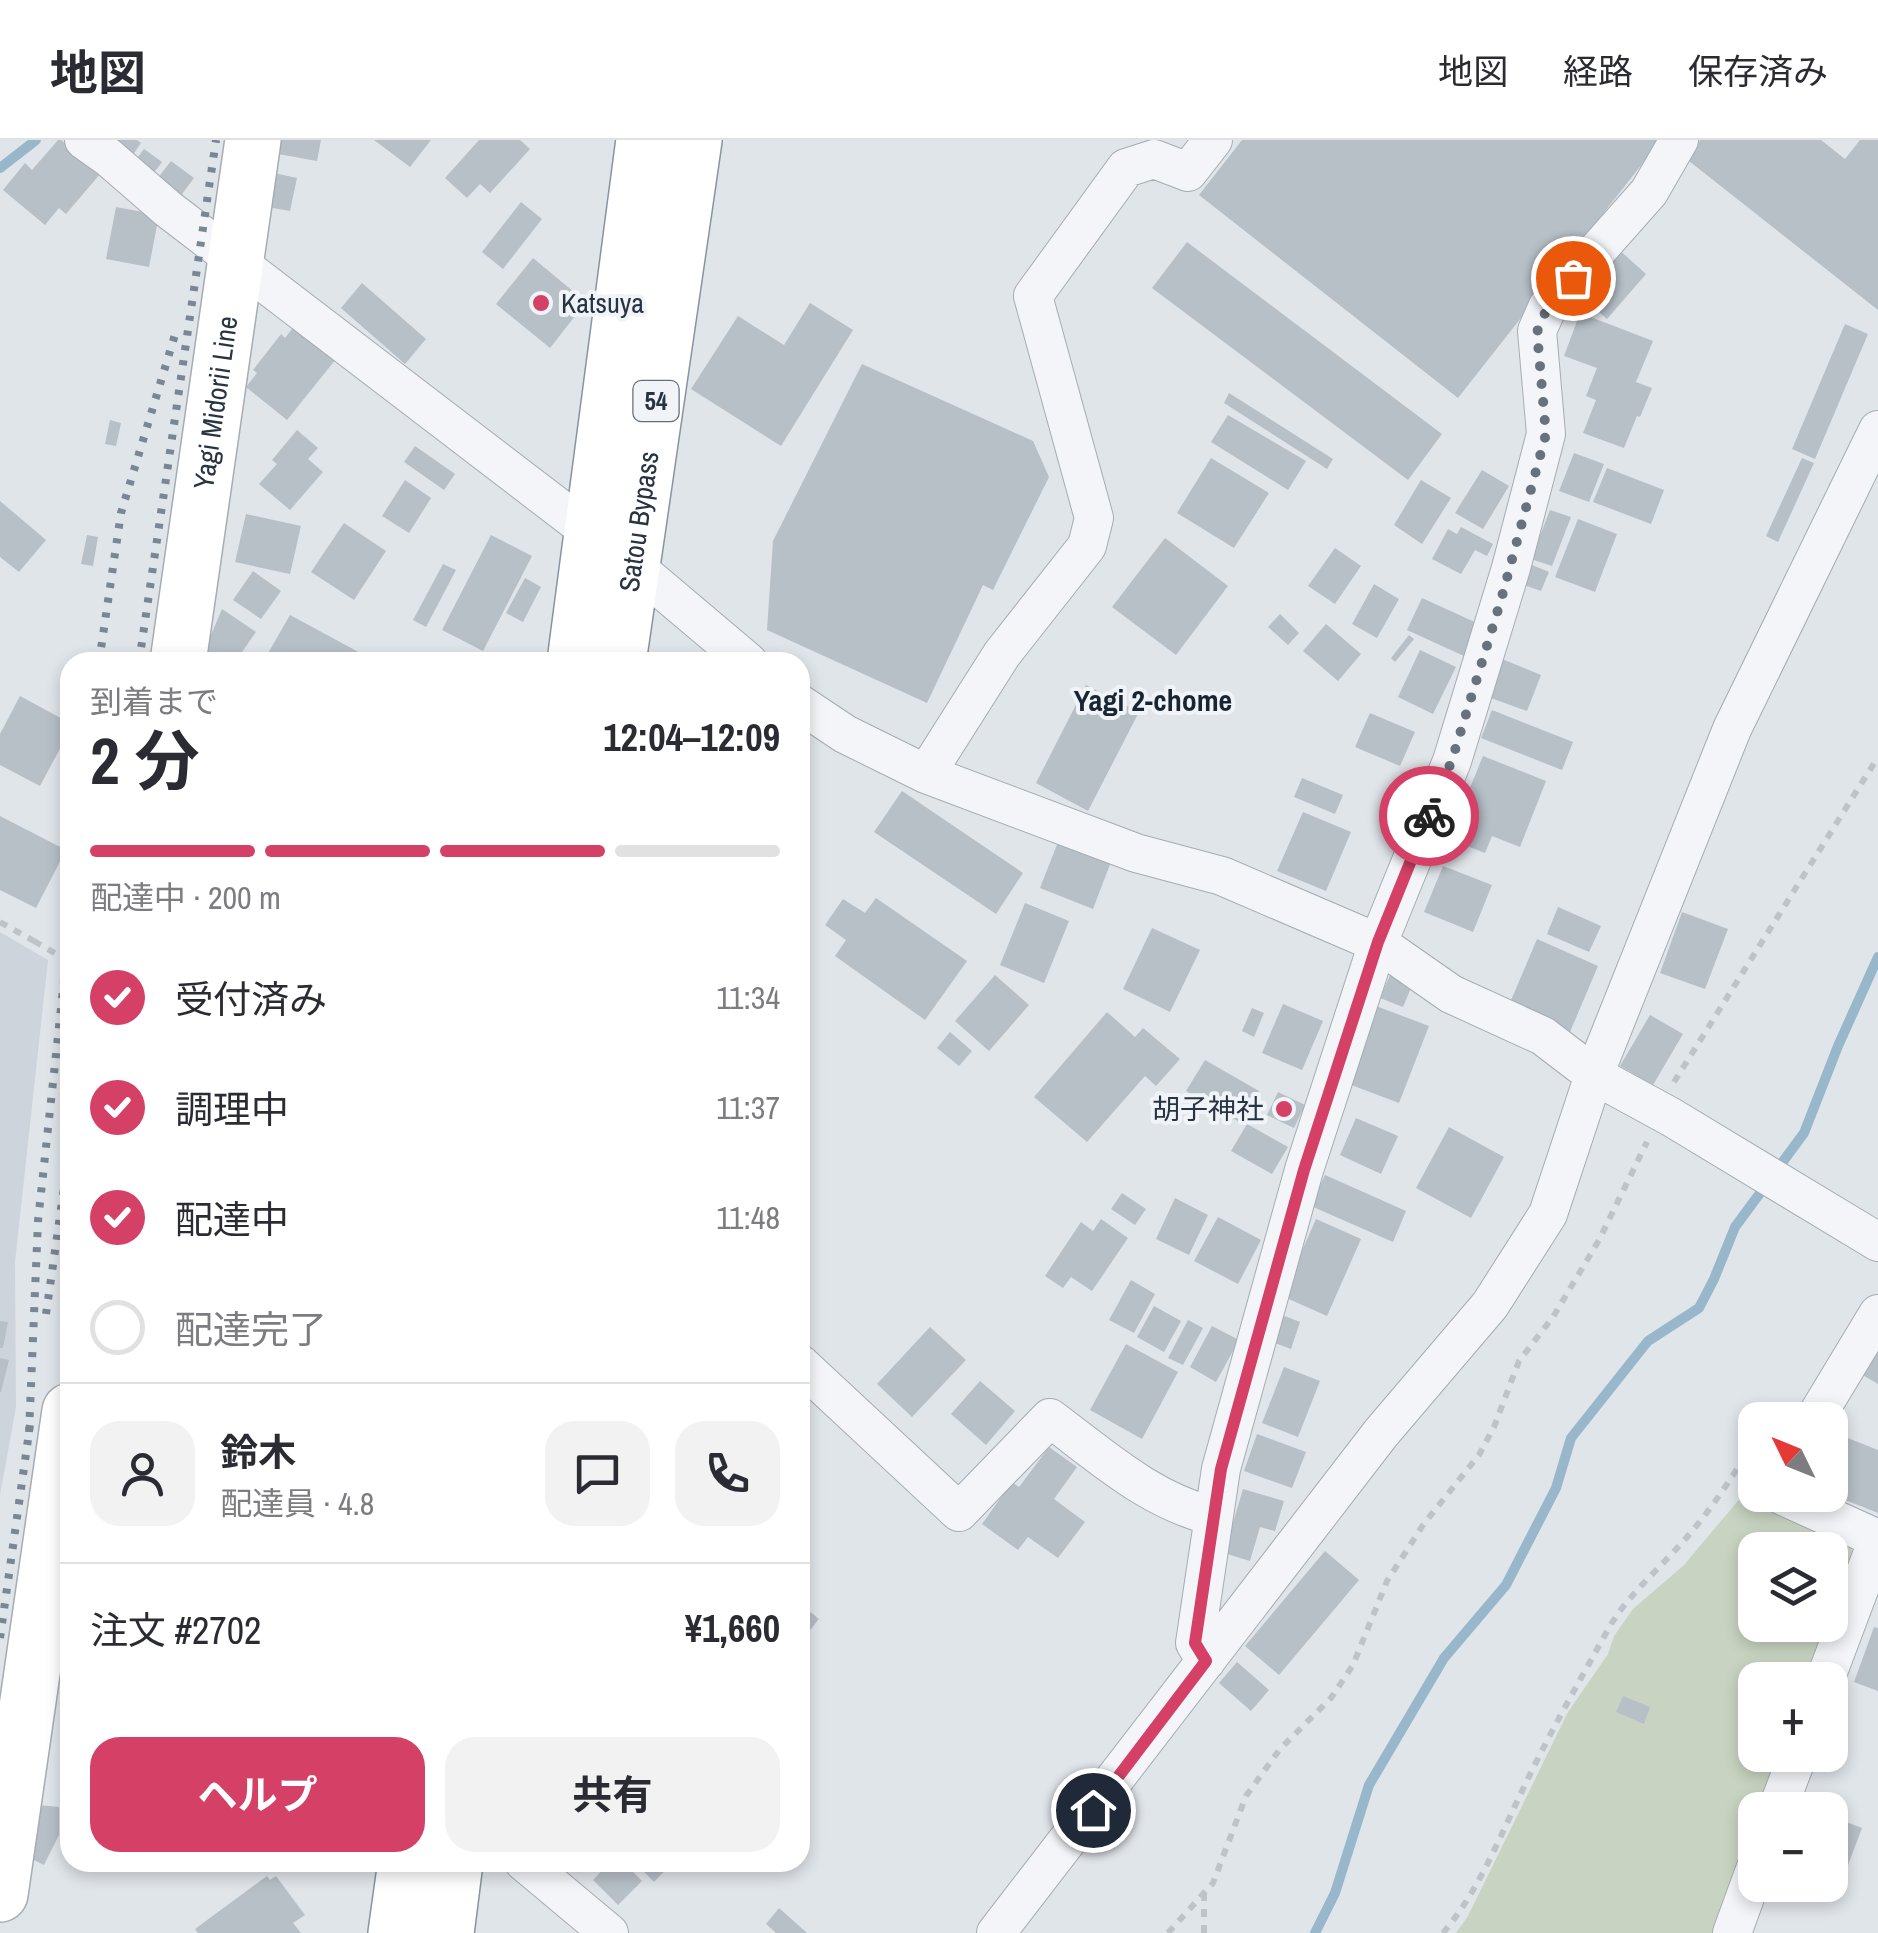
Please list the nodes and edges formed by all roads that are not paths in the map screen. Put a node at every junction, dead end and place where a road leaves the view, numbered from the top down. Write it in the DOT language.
graph roads {
  1 [pos="84,140"];
  2 [pos="253,140"];
  3 [pos="644,140"];
  4 [pos="694,140"];
  5 [pos="1213,140"];
  6 [pos="1679,140"];
  7 [pos="1142,150"];
  8 [pos="236,260"];
  9 [pos="1878,430"];
  10 [pos="612,550"];
  11 [pos="179,652"];
  12 [pos="578,652"];
  13 [pos="617,652"];
  14 [pos="736,652"];
  15 [pos="810,711"];
  16 [pos="926,774"];
  17 [pos="1378,942"];
  18 [pos="1594,1075"];
  19 [pos="1878,1242"];
  20 [pos="1878,1314"];
  21 [pos="810,1373"];
  22 [pos="1825,1402"];
  23 [pos="60,1484"];
  24 [pos="1818,1512"];
  25 [pos="1214,1516"];
  26 [pos="1878,1539"];
  27 [pos="1206,1661"];
  28 [pos="1833,1662"];
  29 [pos="405,1872"];
  30 [pos="454,1872"];
  31 [pos="536,1872"];
  32 [pos="0,1894"];
  33 [pos="1743,1902"];
  34 [pos="396,1933"];
  35 [pos="446,1933"];
  36 [pos="609,1933"];
  37 [pos="996,1933"];
  38 [pos="1732,1933"];
  1 -- 8 [label="street"];
  2 -- 8 [label="main road, Yagi Midorii Line"];
  3 -- 10 [label="main road, Satou Bypass / 54"];
  4 -- 10 [label="main road, Satou Bypass / 54"];
  5 -- 7 [label="street"];
  6 -- 17 [label="street"];
  7 -- 16 [label="street"];
  8 -- 10 [label="street"];
  8 -- 11 [label="main road, Yagi Midorii Line"];
  9 -- 18 [label="street"];
  10 -- 12 [label="main road, Satou Bypass / 54"];
  10 -- 13 [label="main road, Satou Bypass / 54"];
  10 -- 14 [label="street"];
  15 -- 16 [label="street"];
  16 -- 17 [label="street"];
  17 -- 18 [label="street"];
  17 -- 25 [label="street"];
  18 -- 19 [label="street"];
  18 -- 27 [label="street"];
  20 -- 22 [label="street"];
  21 -- 25 [label="street"];
  23 -- 32 [label="main road"];
  24 -- 26 [label="street"];
  25 -- 27 [label="street"];
  26 -- 28 [label="street"];
  27 -- 37 [label="street"];
  29 -- 34 [label="main road"];
  30 -- 35 [label="main road"];
  31 -- 36 [label="street"];
  33 -- 38 [label="street"];
}
